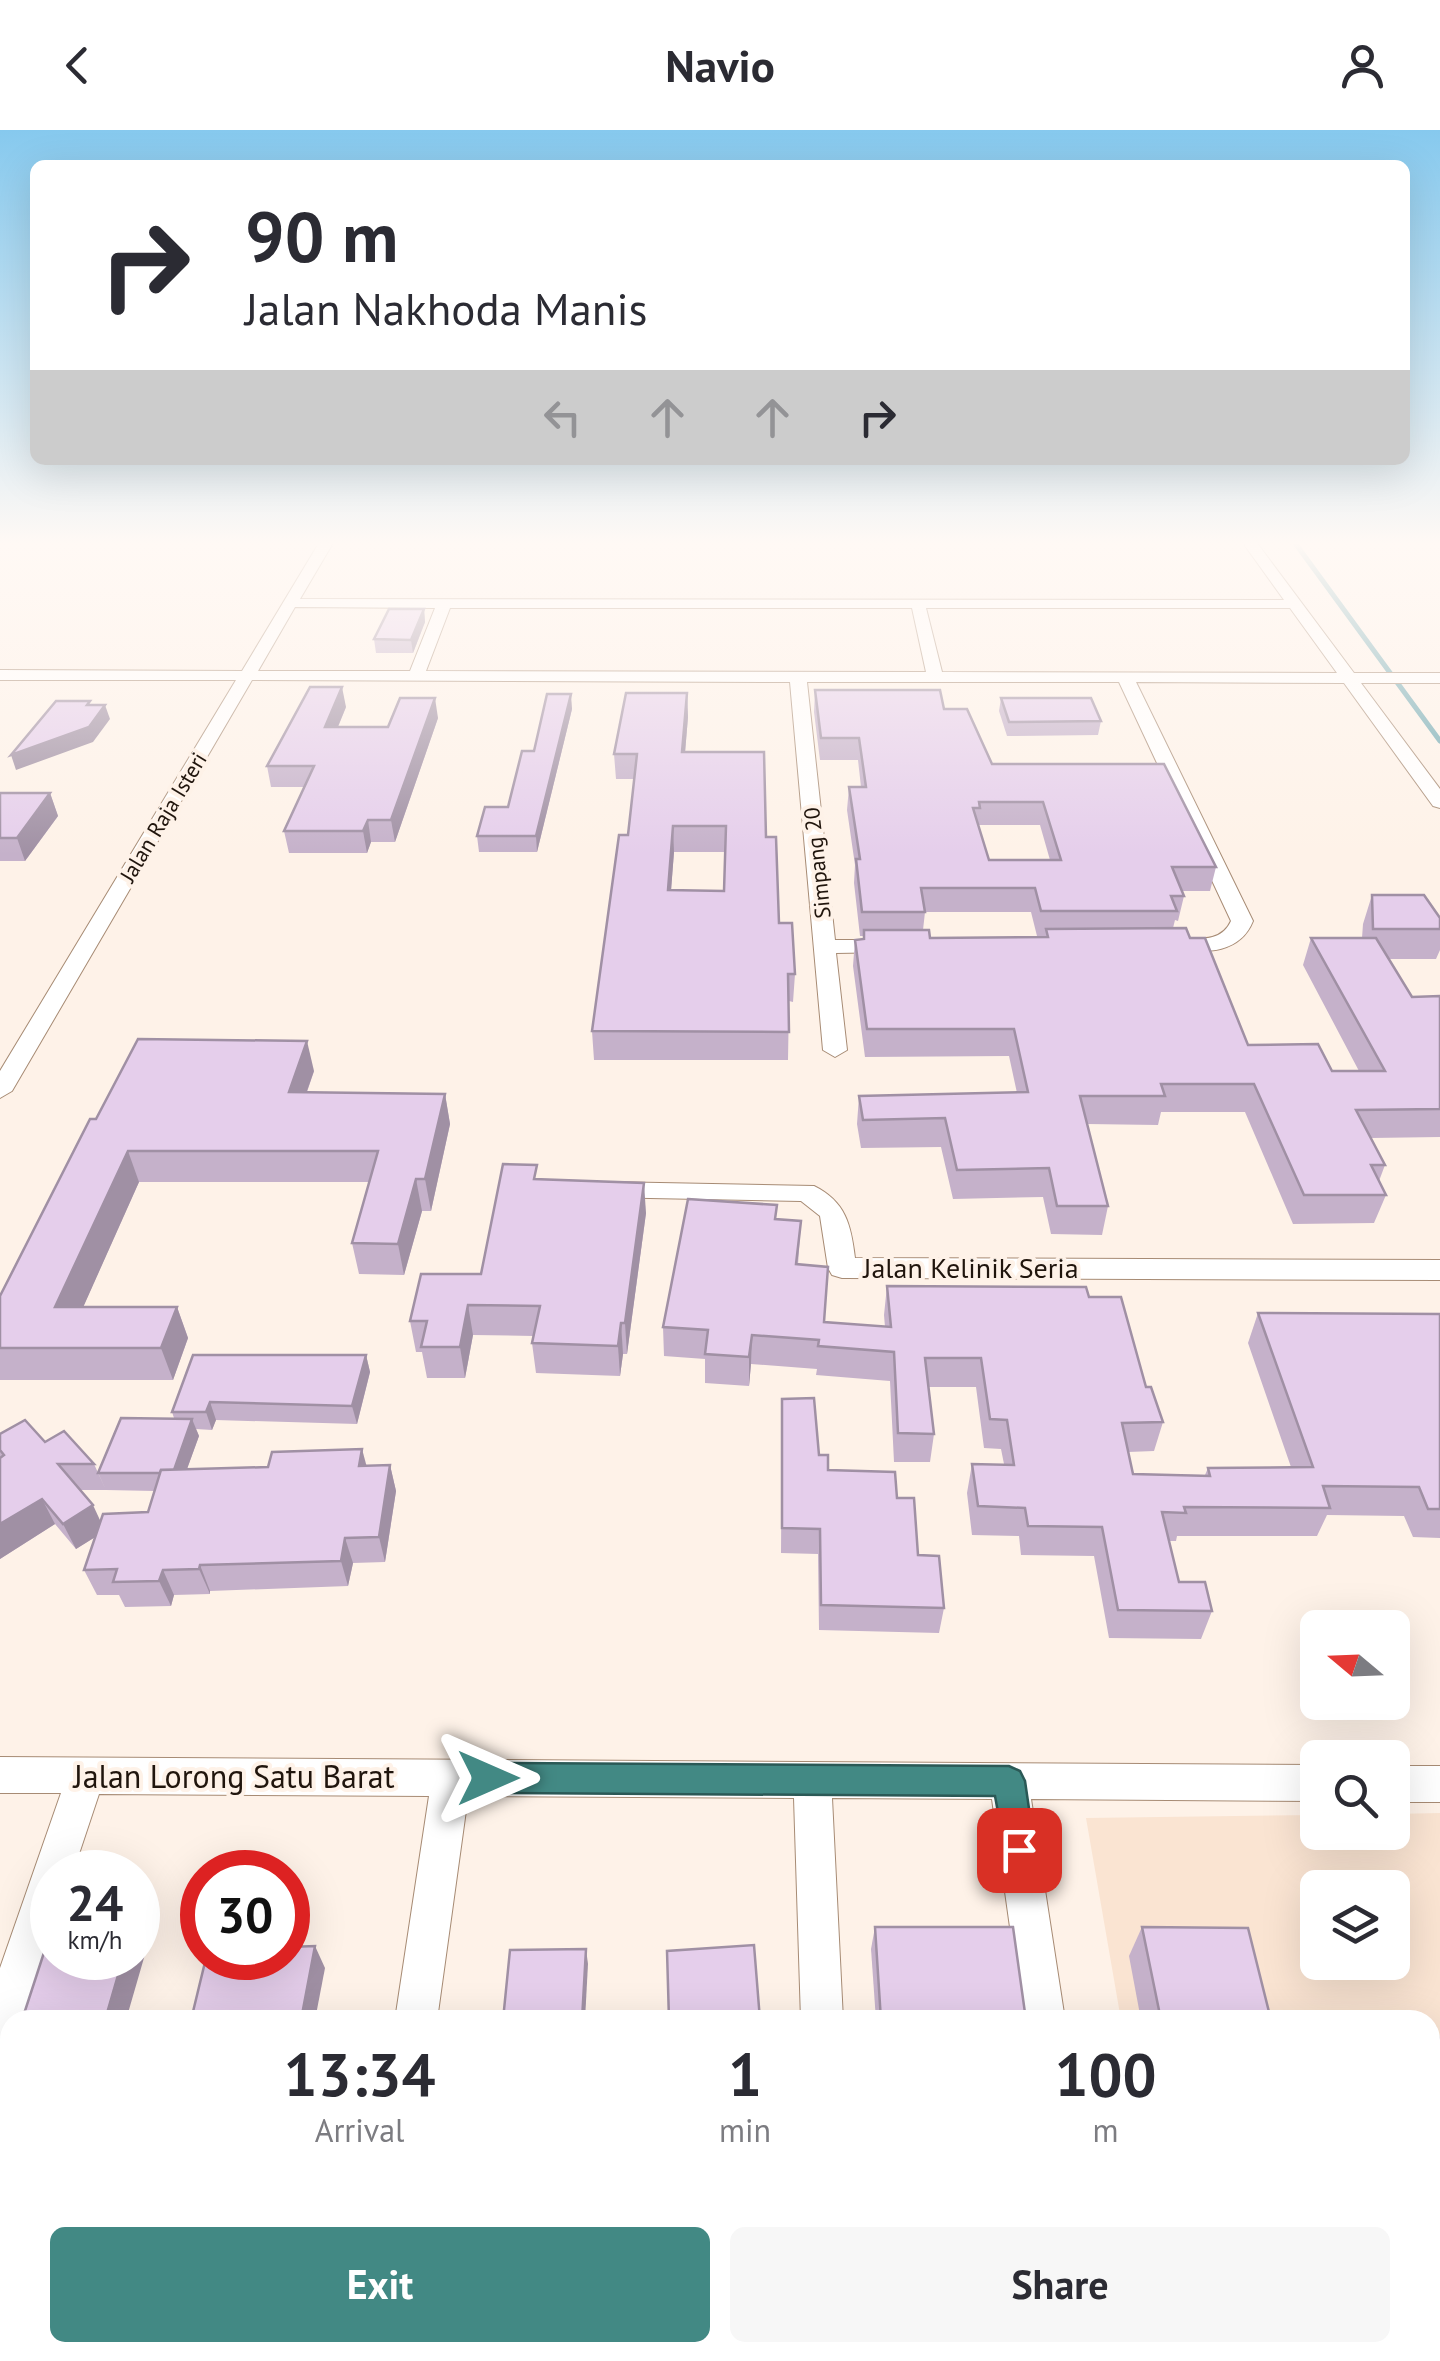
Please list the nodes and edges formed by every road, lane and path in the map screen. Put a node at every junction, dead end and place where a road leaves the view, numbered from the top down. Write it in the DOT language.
graph roads {
  1 [pos="264,647"];
  2 [pos="427,647"];
  3 [pos="929,647"];
  4 [pos="1326,647"];
  5 [pos="0,675"];
  6 [pos="247,676"];
  7 [pos="416,676"];
  8 [pos="798,677"];
  9 [pos="936,677"];
  10 [pos="1125,677"];
  11 [pos="1440,678"];
  12 [pos="1348,679"];
  13 [pos="1440,802"];
  14 [pos="825,946"];
  15 [pos="923,946"];
  16 [pos="1157,946"];
  17 [pos="835,1050"];
  18 [pos="0,1091"];
  19 [pos="578,1191"];
  20 [pos="1440,1270"];
  21 [pos="0,1775"];
  22 [pos="86,1776"];
  23 [pos="452,1778"];
  24 [pos="812,1780"];
  25 [pos="1009,1781"];
  26 [pos="1300,1783"];
  27 [pos="1410,1784"];
  28 [pos="1440,1784"];
  29 [pos="61,1850"];
  30 [pos="30,1942"];
  31 [pos="7,2010"];
  32 [pos="417,2010"];
  33 [pos="822,2010"];
  34 [pos="1043,2010"];
  1 -- 6 [label="street, Jalan Raja Isteri"];
  2 -- 7 [label="street"];
  3 -- 9 [label="street"];
  4 -- 12 [label="street"];
  5 -- 6 [label="street"];
  6 -- 7 [label="street"];
  6 -- 18 [label="street, Jalan Raja Isteri"];
  7 -- 8 [label="street"];
  8 -- 9 [label="street"];
  8 -- 14 [label="street, Simpang 20"];
  9 -- 10 [label="street"];
  10 -- 12 [label="street"];
  10 -- 16 [label="street"];
  11 -- 12 [label="street"];
  12 -- 13 [label="street"];
  14 -- 15 [label="street"];
  14 -- 17 [label="street, Simpang 20"];
  19 -- 20 [label="street, Jalan Kelinik Seria"];
  21 -- 22 [label="street, Jalan Lorong Satu Barat"];
  22 -- 23 [label="street, Jalan Lorong Satu Barat"];
  22 -- 29 [label="street"];
  23 -- 24 [label="street, Jalan Lorong Satu Barat"];
  23 -- 32 [label="street"];
  24 -- 25 [label="street, Jalan Lorong Satu Barat"];
  24 -- 33 [label="street"];
  25 -- 26 [label="street, Jalan Lorong Satu Barat"];
  25 -- 34 [label="street"];
  27 -- 28 [label="street"];
  30 -- 31 [label="street"];
}
